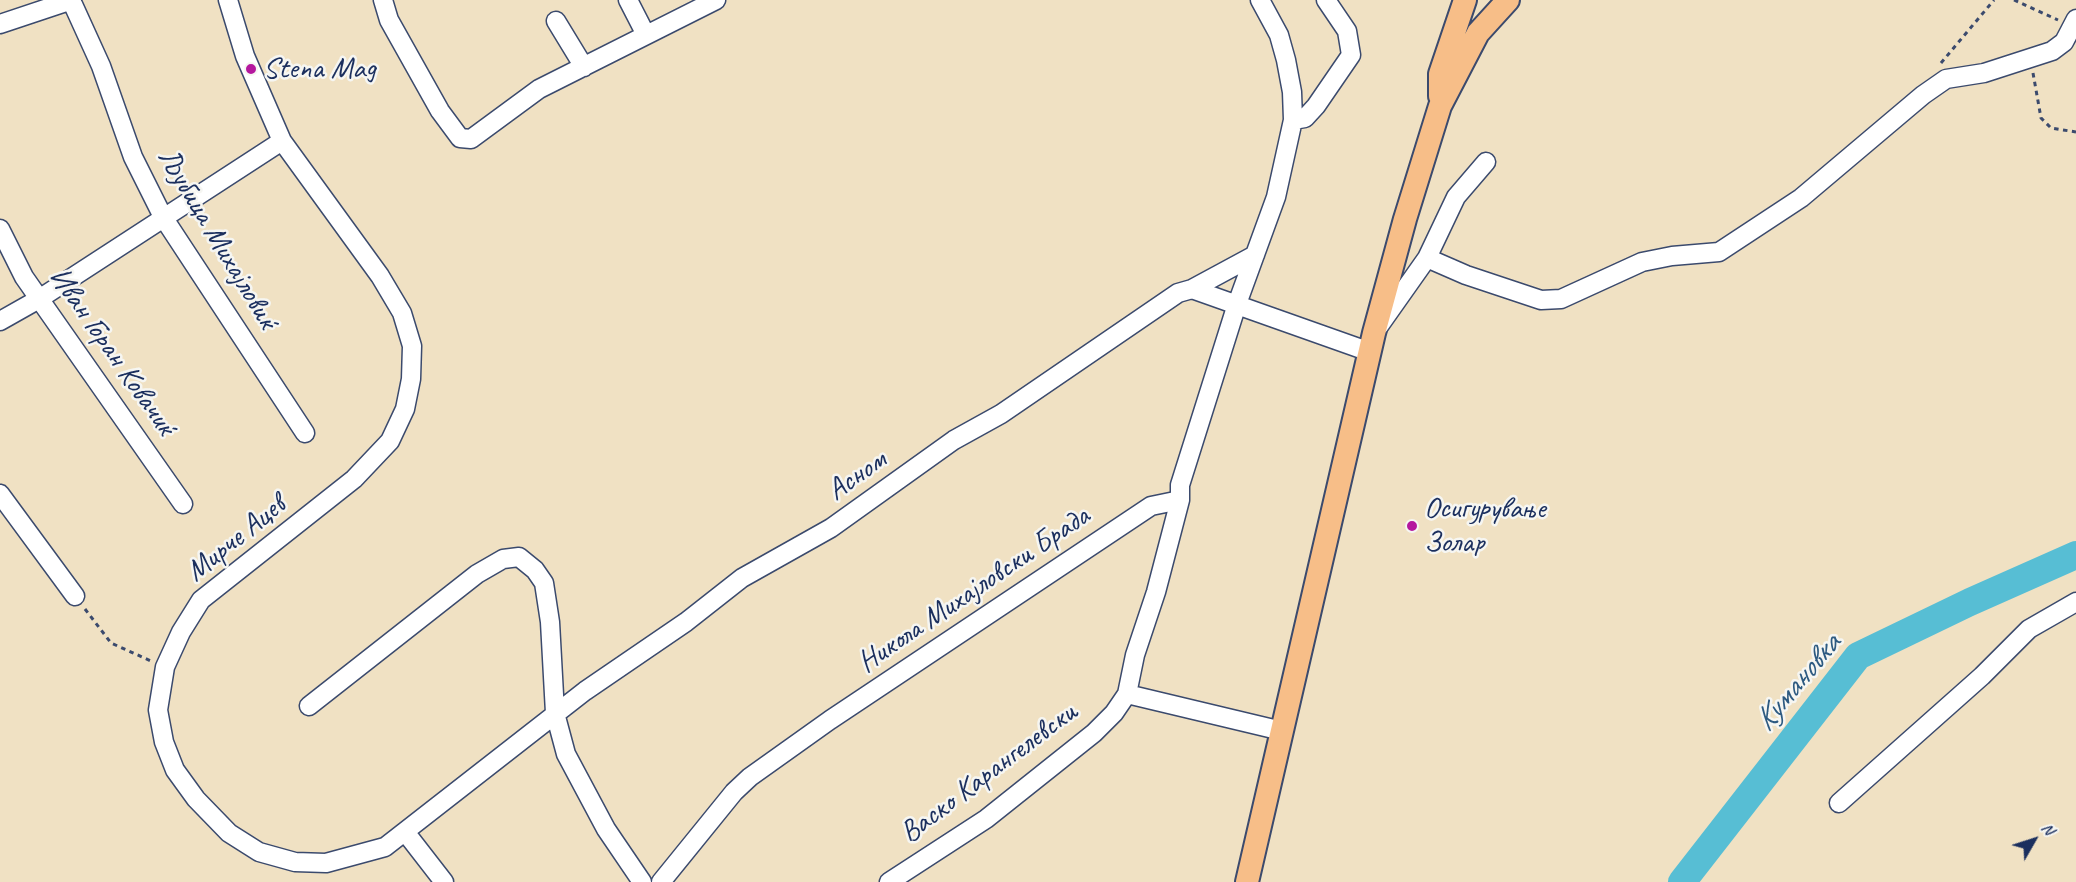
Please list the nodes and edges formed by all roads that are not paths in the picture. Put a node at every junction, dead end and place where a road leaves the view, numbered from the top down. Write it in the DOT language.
graph roads {
  1 [pos="71,0"];
  2 [pos="228,0"];
  3 [pos="383,0"];
  4 [pos="627,0"];
  5 [pos="716,0"];
  6 [pos="1260,0"];
  7 [pos="1326,0"];
  8 [pos="1465,0"];
  9 [pos="1508,0"];
  10 [pos="556,21"];
  11 [pos="2074,22"];
  12 [pos="0,24"];
  13 [pos="646,35"];
  14 [pos="584,66"];
  15 [pos="1440,106"];
  16 [pos="1293,120"];
  17 [pos="282,141"];
  18 [pos="1486,162"];
  19 [pos="163,217"];
  20 [pos="0,229"];
  21 [pos="1255,255"];
  22 [pos="1426,258"];
  23 [pos="1192,289"];
  24 [pos="39,299"];
  25 [pos="1237,304"];
  26 [pos="0,321"];
  27 [pos="1372,343"];
  28 [pos="305,433"];
  29 [pos="0,494"];
  30 [pos="1180,500"];
  31 [pos="183,504"];
  32 [pos="75,596"];
  33 [pos="2076,602"];
  34 [pos="1127,694"];
  35 [pos="309,706"];
  36 [pos="555,713"];
  37 [pos="1282,730"];
  38 [pos="1839,803"];
  39 [pos="406,833"];
  40 [pos="444,882"];
  41 [pos="642,882"];
  42 [pos="661,882"];
  43 [pos="889,882"];
  44 [pos="1247,882"];
  1 -- 12 [label="street"];
  1 -- 19 [label="street, Љубица Михајловиќ"];
  2 -- 17 [label="street, Мирче Ацев"];
  3 -- 14 [label="street"];
  4 -- 13 [label="street"];
  5 -- 13 [label="street"];
  6 -- 16 [label="street"];
  7 -- 16 [label="street"];
  8 -- 15 [label="main road"];
  9 -- 15 [label="main road"];
  10 -- 14 [label="street"];
  11 -- 22 [label="street"];
  13 -- 14 [label="street"];
  15 -- 27 [label="main road"];
  16 -- 21 [label="street"];
  17 -- 19 [label="street"];
  17 -- 39 [label="street, Мирче Ацев"];
  18 -- 22 [label="street"];
  19 -- 24 [label="street"];
  19 -- 28 [label="street, Љубица Михајловиќ"];
  20 -- 24 [label="street, Иван Горан Ковачиќ"];
  21 -- 23 [label="street, Асном"];
  21 -- 25 [label="street"];
  22 -- 27 [label="street"];
  23 -- 25 [label="street"];
  23 -- 36 [label="street, Асном"];
  24 -- 26 [label="street"];
  24 -- 31 [label="street, Иван Горан Ковачиќ"];
  25 -- 27 [label="street"];
  25 -- 30 [label="street"];
  27 -- 37 [label="main road"];
  29 -- 32 [label="street"];
  30 -- 34 [label="street, Васко Карангелевски"];
  30 -- 42 [label="street, Никола Михајловски Брада"];
  33 -- 38 [label="street"];
  34 -- 37 [label="street"];
  34 -- 43 [label="street, Васко Карангелевски"];
  35 -- 36 [label="street"];
  36 -- 39 [label="street, Мирче Ацев"];
  36 -- 41 [label="street"];
  37 -- 44 [label="main road"];
  39 -- 40 [label="street"];
}
